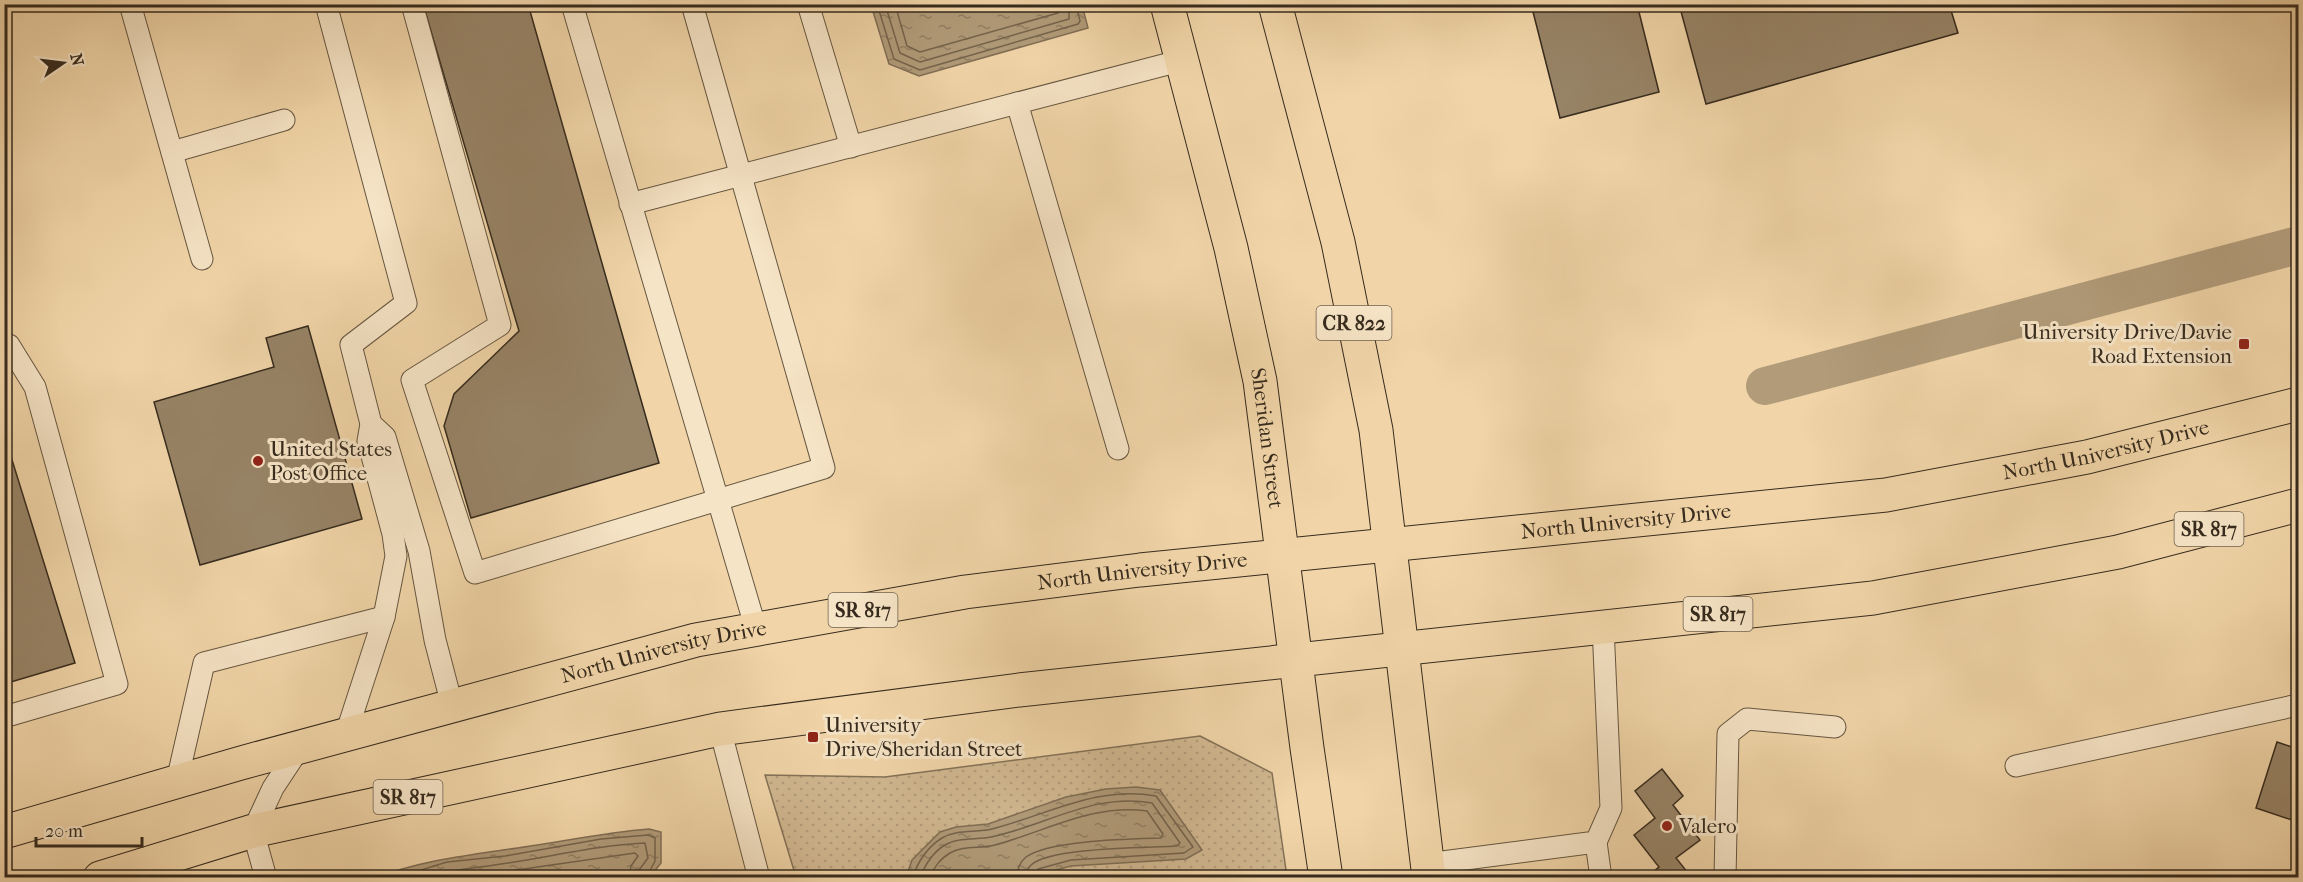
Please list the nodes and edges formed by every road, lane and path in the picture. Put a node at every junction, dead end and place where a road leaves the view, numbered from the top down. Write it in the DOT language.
graph roads {
  1 [pos="130,4"];
  2 [pos="326,4"];
  3 [pos="412,4"];
  4 [pos="572,4"];
  5 [pos="692,4"];
  6 [pos="808,4"];
  7 [pos="1167,4"];
  8 [pos="1275,4"];
  9 [pos="1183,60"];
  10 [pos="1017,102"];
  11 [pos="284,120"];
  12 [pos="851,147"];
  13 [pos="172,152"];
  14 [pos="741,176"];
  15 [pos="630,204"];
  16 [pos="202,259"];
  17 [pos="4,344"];
  18 [pos="2298,404"];
  19 [pos="370,424"];
  20 [pos="1118,449"];
  21 [pos="718,500"];
  22 [pos="2298,505"];
  23 [pos="1389,545"];
  24 [pos="1282,556"];
  25 [pos="384,617"];
  26 [pos="1603,626"];
  27 [pos="756,629"];
  28 [pos="1402,648"];
  29 [pos="1295,660"];
  30 [pos="452,705"];
  31 [pos="2298,705"];
  32 [pos="4,717"];
  33 [pos="1835,728"];
  34 [pos="720,729"];
  35 [pos="346,734"];
  36 [pos="300,747"];
  37 [pos="2016,766"];
  38 [pos="177,781"];
  39 [pos="253,831"];
  40 [pos="4,832"];
  41 [pos="1596,842"];
  42 [pos="1428,871"];
  43 [pos="100,878"];
  44 [pos="266,878"];
  45 [pos="759,878"];
  46 [pos="1326,878"];
  47 [pos="1601,878"];
  48 [pos="1725,878"];
  1 -- 13 [label="lane"];
  2 -- 19 [label="lane"];
  3 -- 21 [label="lane"];
  4 -- 15 [label="lane"];
  5 -- 14 [label="lane"];
  6 -- 12 [label="lane"];
  7 -- 9 [label="main road, Sheridan Street"];
  8 -- 23 [label="main road, CR 822"];
  9 -- 10 [label="lane"];
  9 -- 24 [label="main road, Sheridan Street"];
  10 -- 12 [label="lane"];
  10 -- 20 [label="lane"];
  11 -- 13 [label="lane"];
  12 -- 14 [label="lane"];
  13 -- 16 [label="lane"];
  14 -- 15 [label="lane"];
  14 -- 21 [label="lane"];
  15 -- 21 [label="lane"];
  17 -- 32 [label="lane"];
  18 -- 23 [label="main road, North University Drive / SR 817"];
  19 -- 25 [label="lane"];
  19 -- 30 [label="lane"];
  21 -- 27 [label="lane"];
  22 -- 26 [label="main road, SR 817"];
  23 -- 24 [label="main road, North University Drive / SR 817"];
  23 -- 28 [label="main road, CR 822"];
  24 -- 27 [label="main road, North University Drive / SR 817"];
  24 -- 29 [label="main road, Sheridan Street"];
  25 -- 35 [label="lane"];
  25 -- 38 [label="lane"];
  26 -- 28 [label="main road, SR 817"];
  26 -- 41 [label="lane"];
  27 -- 30 [label="main road, North University Drive / SR 817"];
  28 -- 29 [label="main road, SR 817"];
  28 -- 42 [label="main road, CR 822"];
  29 -- 34 [label="main road, SR 817"];
  29 -- 46 [label="main road, Sheridan Street"];
  30 -- 35 [label="main road, North University Drive / SR 817"];
  31 -- 37 [label="lane"];
  33 -- 48 [label="lane"];
  34 -- 39 [label="main road, SR 817"];
  34 -- 45 [label="lane"];
  35 -- 36 [label="main road, North University Drive / SR 817"];
  36 -- 38 [label="main road, North University Drive / SR 817"];
  36 -- 39 [label="lane"];
  38 -- 40 [label="main road, North University Drive / SR 817"];
  39 -- 43 [label="main road, SR 817"];
  39 -- 44 [label="lane"];
  41 -- 42 [label="lane"];
  41 -- 47 [label="lane"];
}
